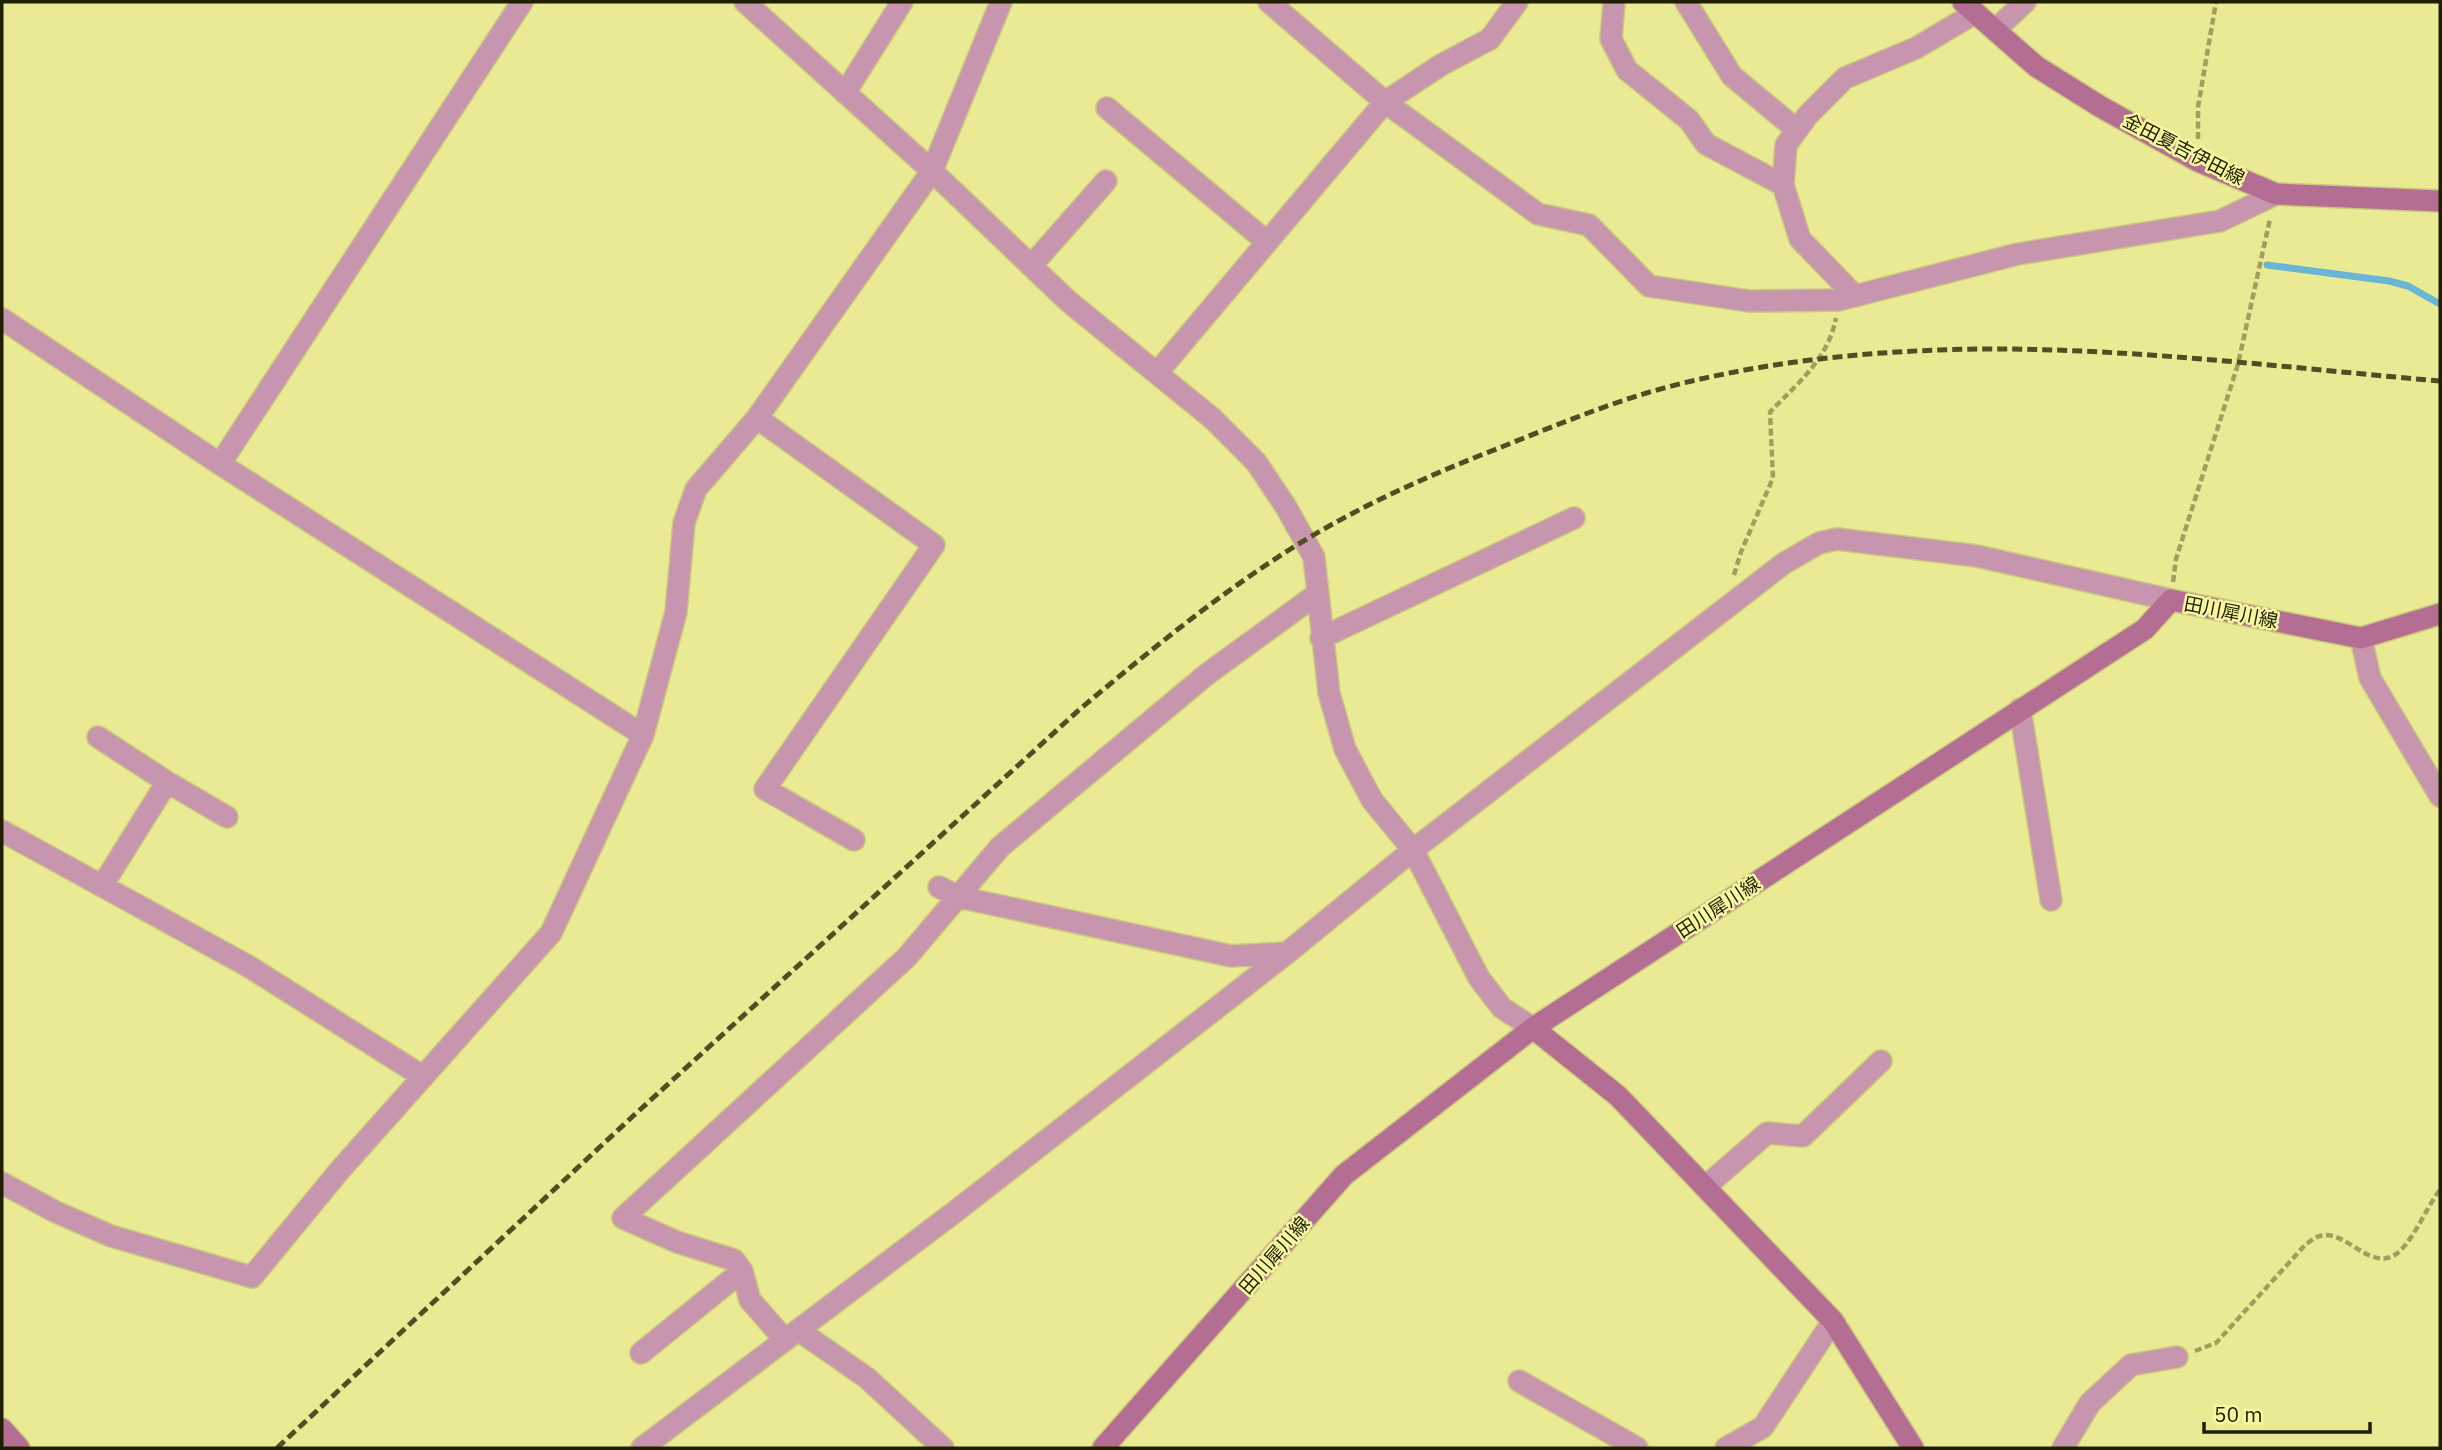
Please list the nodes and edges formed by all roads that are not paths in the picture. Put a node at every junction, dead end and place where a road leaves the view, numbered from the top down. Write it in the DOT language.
graph roads {
  1 [pos="522,2"];
  2 [pos="745,2"];
  3 [pos="902,2"];
  4 [pos="1001,2"];
  5 [pos="1269,2"];
  6 [pos="1517,2"];
  7 [pos="1686,2"];
  8 [pos="2025,2"];
  9 [pos="1620,3"];
  10 [pos="1969,7"];
  11 [pos="1995,30"];
  12 [pos="845,93"];
  13 [pos="1385,102"];
  14 [pos="1107,108"];
  15 [pos="1797,130"];
  16 [pos="932,171"];
  17 [pos="1105,181"];
  18 [pos="1783,185"];
  19 [pos="2276,194"];
  20 [pos="2440,201"];
  21 [pos="1267,242"];
  22 [pos="1031,266"];
  23 [pos="1847,298"];
  24 [pos="2,319"];
  25 [pos="1157,373"];
  26 [pos="757,418"];
  27 [pos="220,464"];
  28 [pos="1574,518"];
  29 [pos="1317,594"];
  30 [pos="2171,600"];
  31 [pos="2440,614"];
  32 [pos="1321,638"];
  33 [pos="2361,638"];
  34 [pos="2021,709"];
  35 [pos="643,735"];
  36 [pos="98,737"];
  37 [pos="167,782"];
  38 [pos="2440,796"];
  39 [pos="227,817"];
  40 [pos="2,831"];
  41 [pos="854,840"];
  42 [pos="1413,850"];
  43 [pos="102,886"];
  44 [pos="939,887"];
  45 [pos="959,897"];
  46 [pos="2051,900"];
  47 [pos="1287,953"];
  48 [pos="1533,1028"];
  49 [pos="1881,1061"];
  50 [pos="422,1076"];
  51 [pos="2,1183"];
  52 [pos="1705,1187"];
  53 [pos="742,1271"];
  54 [pos="1833,1321"];
  55 [pos="791,1335"];
  56 [pos="641,1353"];
  57 [pos="2177,1357"];
  58 [pos="1519,1381"];
  59 [pos="2,1429"];
  60 [pos="19,1448"];
  61 [pos="642,1448"];
  62 [pos="943,1448"];
  63 [pos="1103,1448"];
  64 [pos="1637,1448"];
  65 [pos="1726,1448"];
  66 [pos="1913,1448"];
  67 [pos="2063,1448"];
  1 -- 27 [label="street"];
  2 -- 12 [label="street"];
  3 -- 12 [label="street"];
  4 -- 16 [label="street"];
  5 -- 13 [label="street"];
  6 -- 13 [label="street"];
  7 -- 15 [label="street"];
  8 -- 11 [label="street"];
  9 -- 18 [label="street"];
  10 -- 11 [label="main road, 金田夏吉伊田線"];
  10 -- 15 [label="street"];
  11 -- 19 [label="main road, 金田夏吉伊田線"];
  12 -- 16 [label="street"];
  13 -- 21 [label="street"];
  13 -- 23 [label="street"];
  14 -- 21 [label="street"];
  15 -- 18 [label="street"];
  16 -- 22 [label="street"];
  16 -- 26 [label="street"];
  17 -- 22 [label="street"];
  18 -- 23 [label="street"];
  19 -- 20 [label="main road, 金田夏吉伊田線"];
  19 -- 23 [label="street"];
  21 -- 25 [label="street"];
  22 -- 25 [label="street"];
  24 -- 27 [label="street"];
  25 -- 29 [label="street"];
  26 -- 35 [label="street"];
  26 -- 41 [label="street"];
  27 -- 35 [label="street"];
  28 -- 32 [label="street"];
  29 -- 32 [label="street"];
  29 -- 45 [label="street"];
  30 -- 33 [label="main road, 田川犀川線"];
  30 -- 34 [label="main road, 田川犀川線"];
  30 -- 42 [label="street"];
  31 -- 33 [label="main road, 田川犀川線"];
  32 -- 42 [label="street"];
  33 -- 38 [label="street"];
  34 -- 46 [label="street"];
  34 -- 48 [label="main road, 田川犀川線"];
  35 -- 50 [label="street"];
  36 -- 37 [label="street"];
  37 -- 39 [label="street"];
  37 -- 43 [label="street"];
  40 -- 43 [label="street"];
  42 -- 47 [label="street"];
  42 -- 48 [label="street"];
  43 -- 50 [label="street"];
  44 -- 45 [label="street"];
  45 -- 47 [label="street"];
  45 -- 53 [label="street"];
  47 -- 55 [label="street"];
  48 -- 52 [label="main road"];
  48 -- 63 [label="main road, 田川犀川線"];
  49 -- 52 [label="street"];
  50 -- 51 [label="street"];
  52 -- 54 [label="main road"];
  53 -- 55 [label="street"];
  53 -- 56 [label="street"];
  54 -- 65 [label="street"];
  54 -- 66 [label="main road"];
  55 -- 61 [label="street"];
  55 -- 62 [label="street"];
  57 -- 67 [label="street"];
  58 -- 64 [label="street"];
  59 -- 60 [label="main road"];
}
